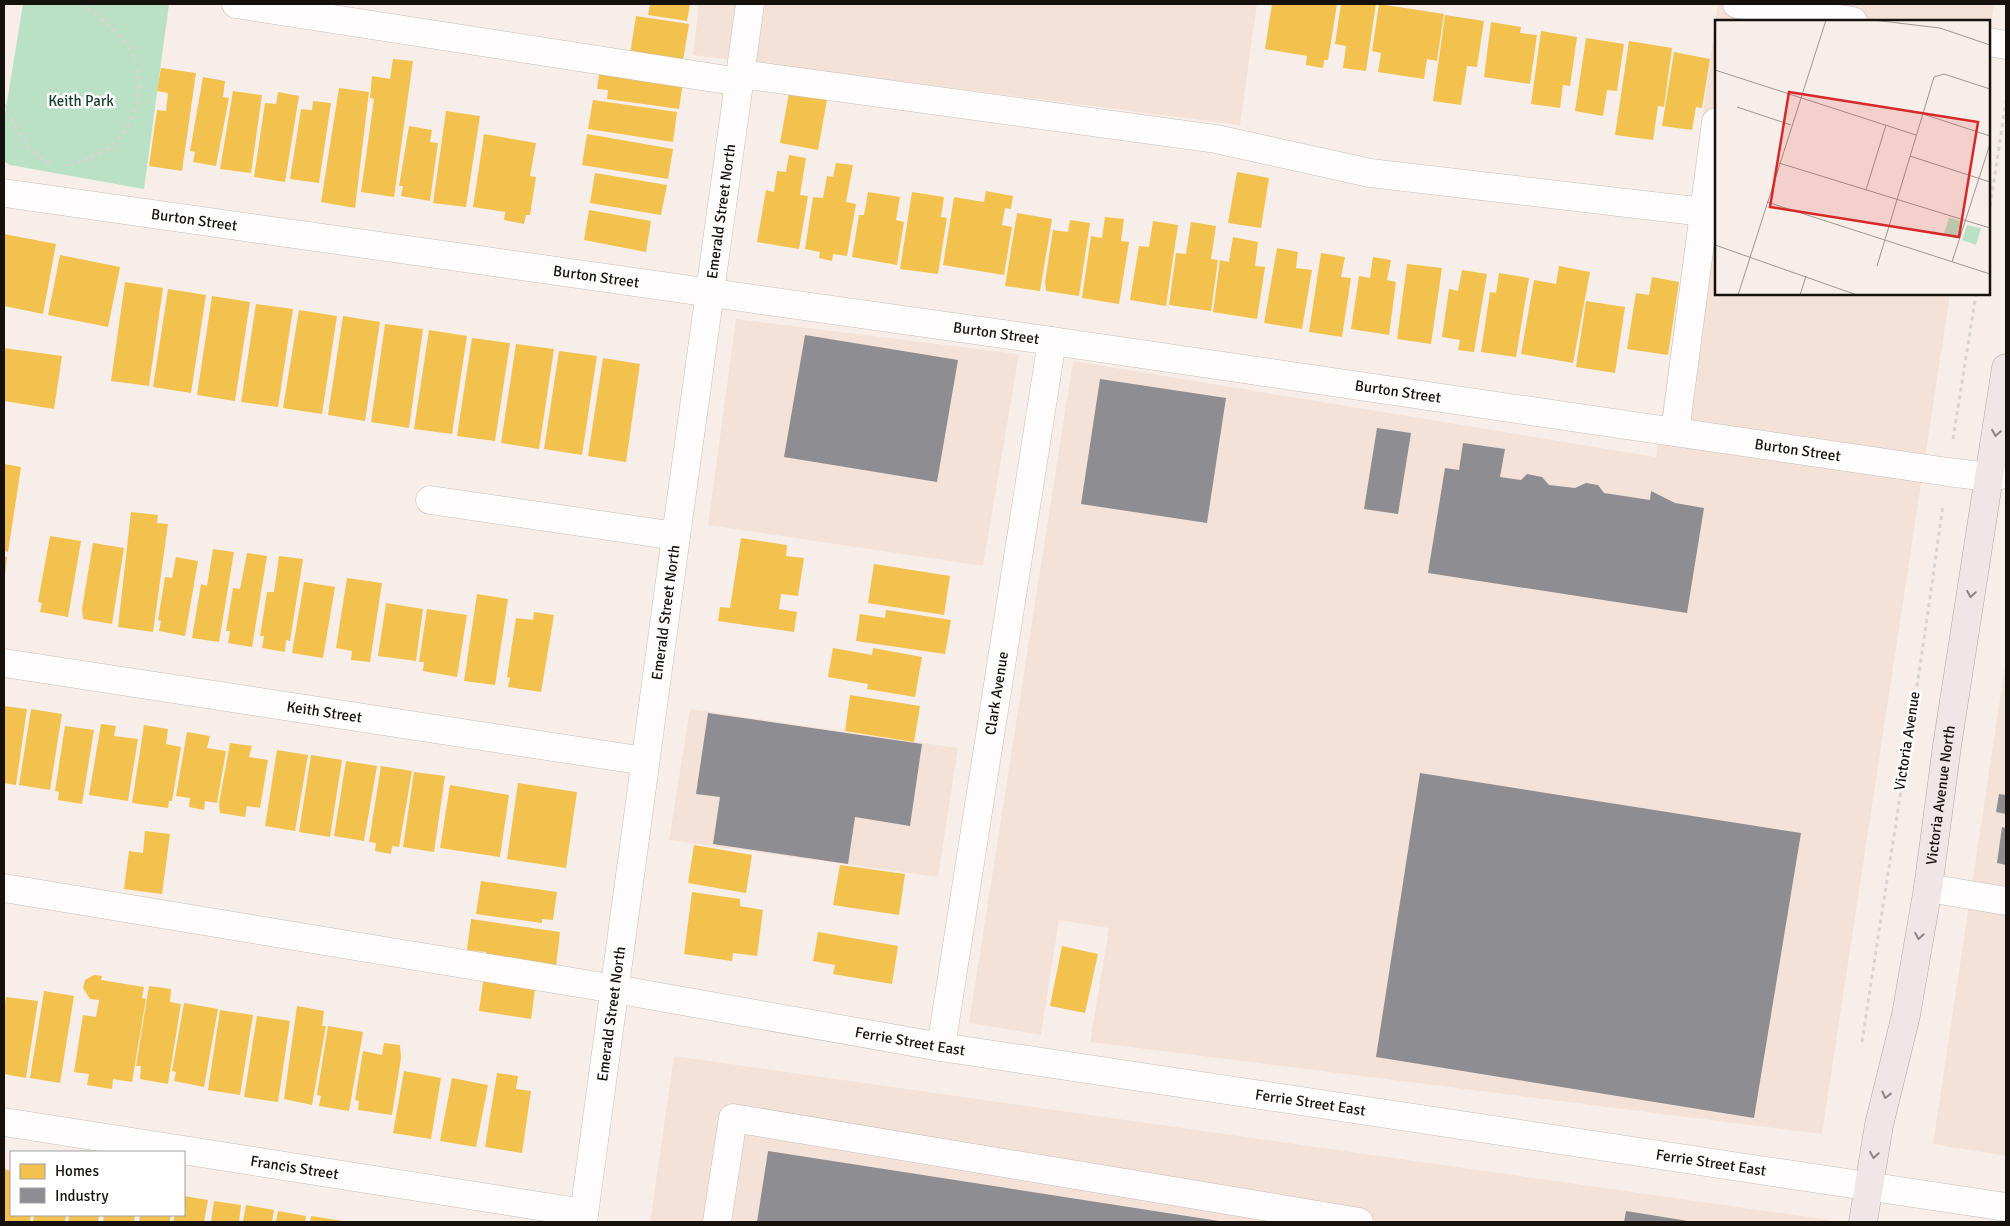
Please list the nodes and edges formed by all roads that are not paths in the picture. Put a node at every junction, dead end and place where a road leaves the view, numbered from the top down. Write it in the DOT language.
graph roads {
  1 [pos="236,4"];
  2 [pos="750,4"];
  3 [pos="1732,4"];
  4 [pos="1737,4"];
  5 [pos="1730,20"];
  6 [pos="1846,20"];
  7 [pos="1990,42"];
  8 [pos="2006,45"];
  9 [pos="740,78"];
  10 [pos="1715,130"];
  11 [pos="4,194"];
  12 [pos="1704,212"];
  13 [pos="710,293"];
  14 [pos="1052,341"];
  15 [pos="2006,368"];
  16 [pos="1675,432"];
  17 [pos="1998,475"];
  18 [pos="430,500"];
  19 [pos="676,536"];
  20 [pos="4,663"];
  21 [pos="645,761"];
  22 [pos="4,888"];
  23 [pos="1928,888"];
  24 [pos="2006,901"];
  25 [pos="614,988"];
  26 [pos="941,1047"];
  27 [pos="4,1122"];
  28 [pos="179,1151"];
  29 [pos="185,1152"];
  30 [pos="1869,1186"];
  31 [pos="2006,1207"];
  32 [pos="583,1218"];
  33 [pos="718,1222"];
  34 [pos="1359,1222"];
  35 [pos="1863,1222"];
  1 -- 9 [label="street"];
  2 -- 9 [label="street, Emerald Street North"];
  3 -- 5 [label="street"];
  4 -- 6 [label="street"];
  7 -- 8 [label="street"];
  9 -- 12 [label="street"];
  9 -- 13 [label="street, Emerald Street North"];
  10 -- 12 [label="street"];
  11 -- 13 [label="street, Burton Street"];
  12 -- 16 [label="street"];
  13 -- 14 [label="street, Burton Street"];
  13 -- 19 [label="street, Emerald Street North"];
  14 -- 16 [label="street, Burton Street"];
  14 -- 26 [label="street, Clark Avenue"];
  15 -- 17 [label="main road, Victoria Avenue North, one-way"];
  16 -- 17 [label="street, Burton Street"];
  17 -- 23 [label="main road, Victoria Avenue North, one-way"];
  18 -- 19 [label="street"];
  19 -- 21 [label="street, Emerald Street North"];
  20 -- 21 [label="street, Keith Street"];
  21 -- 25 [label="street, Emerald Street North"];
  22 -- 25 [label="street, Ferrie Street East"];
  23 -- 24 [label="street"];
  23 -- 30 [label="main road, Victoria Avenue North, one-way"];
  25 -- 26 [label="street, Ferrie Street East"];
  25 -- 32 [label="street, Emerald Street North"];
  26 -- 30 [label="street, Ferrie Street East"];
  27 -- 28 [label="street, Francis Street"];
  29 -- 32 [label="street, Francis Street"];
  30 -- 31 [label="street, Ferrie Street East"];
  30 -- 35 [label="main road, Victoria Avenue North"];
  33 -- 34 [label="street"];
}
